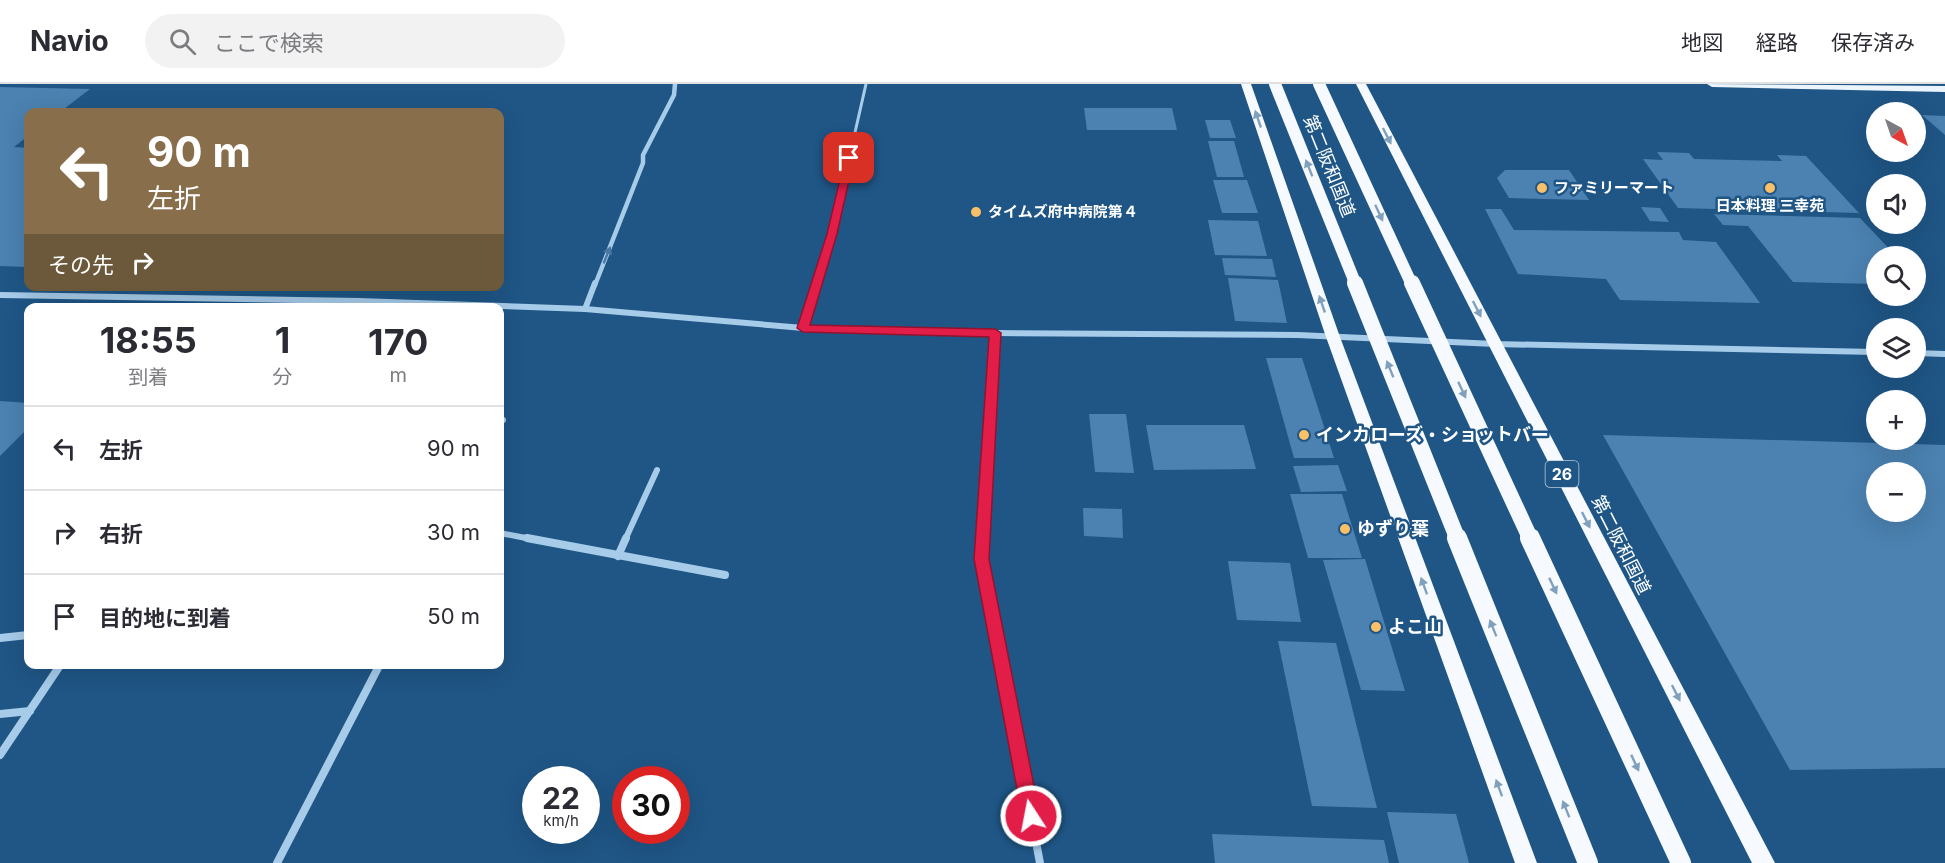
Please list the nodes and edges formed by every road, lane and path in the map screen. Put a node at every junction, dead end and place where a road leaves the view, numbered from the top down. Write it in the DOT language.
graph roads {
  1 [pos="675,84"];
  2 [pos="866,84"];
  3 [pos="1246,84"];
  4 [pos="1275,84"];
  5 [pos="1319,84"];
  6 [pos="1361,84"];
  7 [pos="1712,84"];
  8 [pos="1945,89"];
  9 [pos="0,295"];
  10 [pos="299,300"];
  11 [pos="359,301"];
  12 [pos="297,303"];
  13 [pos="401,303"];
  14 [pos="504,307"];
  15 [pos="585,309"];
  16 [pos="803,328"];
  17 [pos="995,333"];
  18 [pos="1333,337"];
  19 [pos="1495,344"];
  20 [pos="1866,352"];
  21 [pos="1926,353"];
  22 [pos="1945,354"];
  23 [pos="657,470"];
  24 [pos="504,535"];
  25 [pos="618,556"];
  26 [pos="725,575"];
  27 [pos="24,635"];
  28 [pos="0,638"];
  29 [pos="59,669"];
  30 [pos="377,669"];
  31 [pos="30,711"];
  32 [pos="0,714"];
  33 [pos="0,755"];
  34 [pos="278,863"];
  35 [pos="1040,863"];
  36 [pos="1526,863"];
  37 [pos="1588,863"];
  38 [pos="1681,863"];
  39 [pos="1764,863"];
  15 -- 1 [label="street, one-way"];
  2 -- 16 [label="lane"];
  18 -- 3 [label="highway, one-way"];
  37 -- 4 [label="highway, 第二阪和国道, one-way, bridge"];
  5 -- 38 [label="highway, 第二阪和国道, one-way, bridge"];
  6 -- 19 [label="highway, 第二阪和国道 / 26, one-way"];
  7 -- 8 [label="main road"];
  9 -- 10 [label="street"];
  10 -- 11 [label="street"];
  10 -- 12 [label="street"];
  11 -- 13 [label="street"];
  14 -- 15 [label="street"];
  15 -- 16 [label="street"];
  16 -- 17 [label="street"];
  17 -- 18 [label="street"];
  17 -- 35 [label="street"];
  18 -- 19 [label="street"];
  36 -- 18 [label="highway, one-way"];
  19 -- 20 [label="street"];
  19 -- 39 [label="highway, 第二阪和国道 / 26, one-way"];
  21 -- 22 [label="street"];
  23 -- 25 [label="street"];
  24 -- 25 [label="street"];
  25 -- 26 [label="street"];
  27 -- 28 [label="street"];
  29 -- 31 [label="street"];
  30 -- 34 [label="street"];
  31 -- 32 [label="street"];
  31 -- 33 [label="street"];
}
